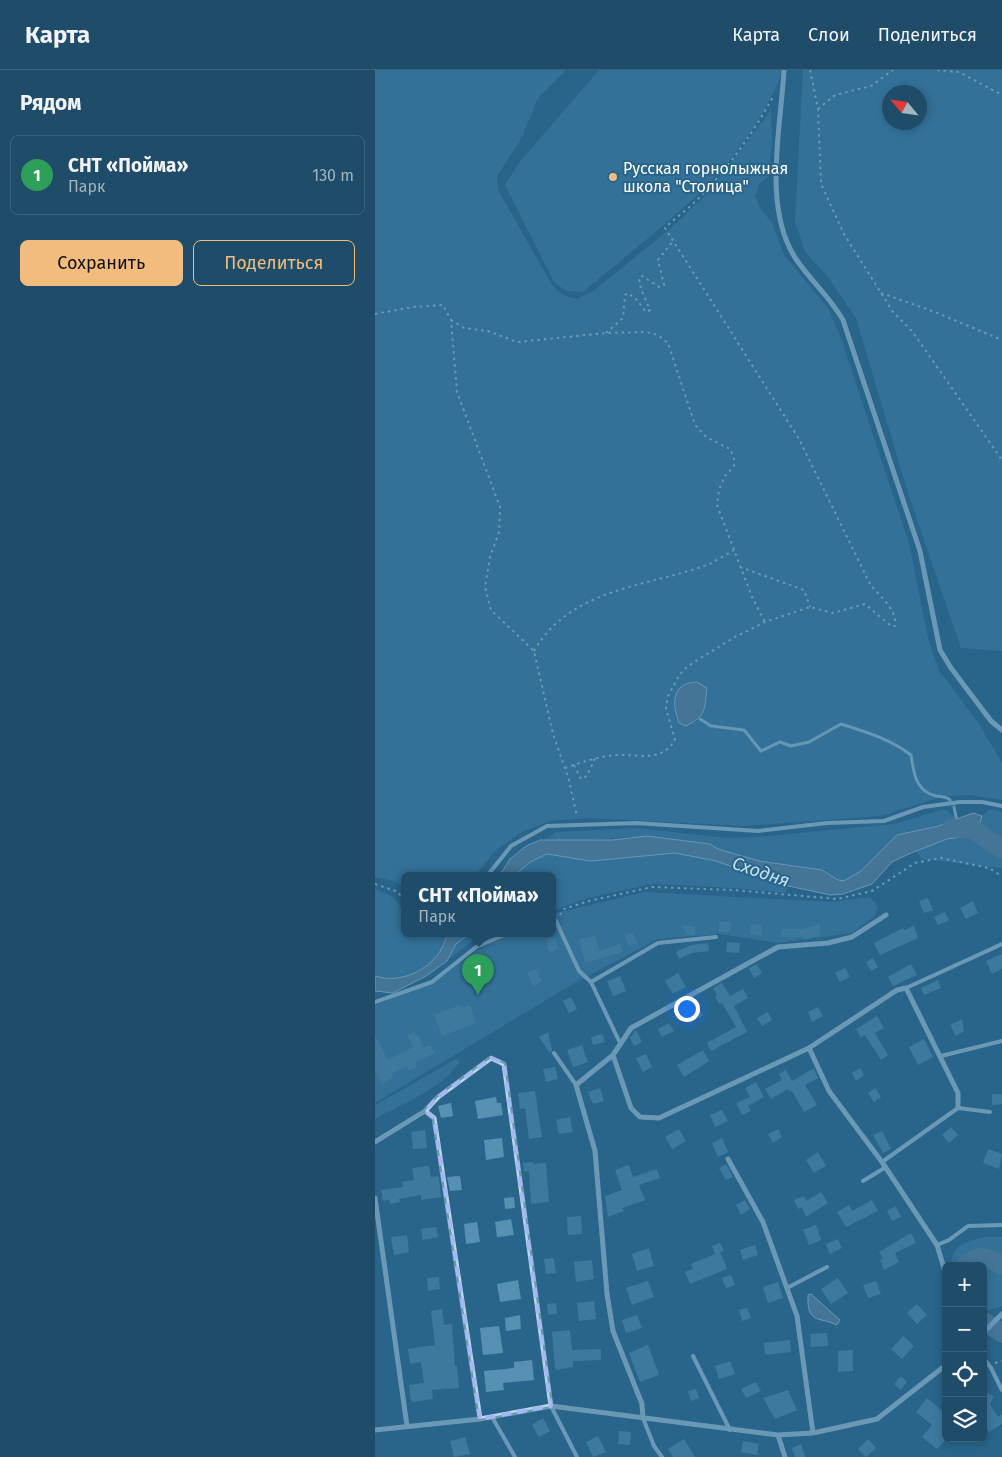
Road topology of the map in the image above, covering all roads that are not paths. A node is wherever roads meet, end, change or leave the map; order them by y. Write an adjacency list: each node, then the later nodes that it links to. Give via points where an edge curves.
1 (784, 70): 2 (street, via 776,196 780,221 795,258 835,305 843,320 920,551 940,650 991,721)
2 (1002, 730)
3 (1002, 806): 4 (lane, via 960,802 923,807 884,821 758,831 636,823 547,826 511,846)
4 (490, 872)
5 (886, 915): 14 (street, via 852,937 828,943 778,946 631,1028)
6 (556, 926): 10 (lane, via 579,971)
7 (499, 937): 12 (lane, via 476,946 432,982)
8 (716, 937): 10 (lane, via 658,944)
9 (1002, 944): 11 (lane)
10 (591, 982): 14 (lane)
11 (906, 988): 15 (street, via 897,990); 18 (street)
12 (375, 1002)
13 (1002, 1041): 18 (lane)
14 (620, 1043): 17 (street)
15 (809, 1048): 17 (street, via 659,1118 641,1117 631,1108); 25 (street, via 829,1091)
16 (554, 1053): 19 (lane)
17 (613, 1056): 19 (street)
18 (941, 1056): 20 (street, via 958,1093)
19 (576, 1085): 42 (street, via 595,1151 613,1331 641,1404)
20 (958, 1108): 22 (lane); 25 (lane)
21 (425, 1111): 23 (street); 40 (street, via 438,1097 491,1058 504,1064); 43 (street, via 434,1118)
22 (990, 1112)
23 (375, 1142)
24 (728, 1159): 33 (street, via 763,1222)
25 (882, 1162): 26 (street)
26 (886, 1168): 27 (lane); 30 (street)
27 (863, 1181)
28 (375, 1198): 44 (street)
29 (1002, 1226): 30 (lane, via 968,1226)
30 (937, 1245): 31 (street)
31 (942, 1262)
32 (827, 1267): 33 (lane)
33 (787, 1288): 47 (street, via 797,1316)
34 (1001, 1316): 35 (street)
35 (987, 1329)
36 (693, 1356): 46 (lane)
37 (987, 1363): 39 (lane)
38 (942, 1368): 47 (street, via 877,1419)
39 (1002, 1390)
40 (551, 1406): 41 (street); 42 (street); 50 (lane)
41 (492, 1417): 43 (street); 49 (lane)
42 (643, 1418): 46 (street); 51 (lane)
43 (480, 1419): 44 (street)
44 (407, 1426): 45 (street)
45 (375, 1430)
46 (730, 1430): 48 (street)
47 (813, 1433): 48 (street)
48 (778, 1435): 52 (street)
49 (515, 1457)
50 (577, 1457)
51 (662, 1457)
52 (785, 1457)

